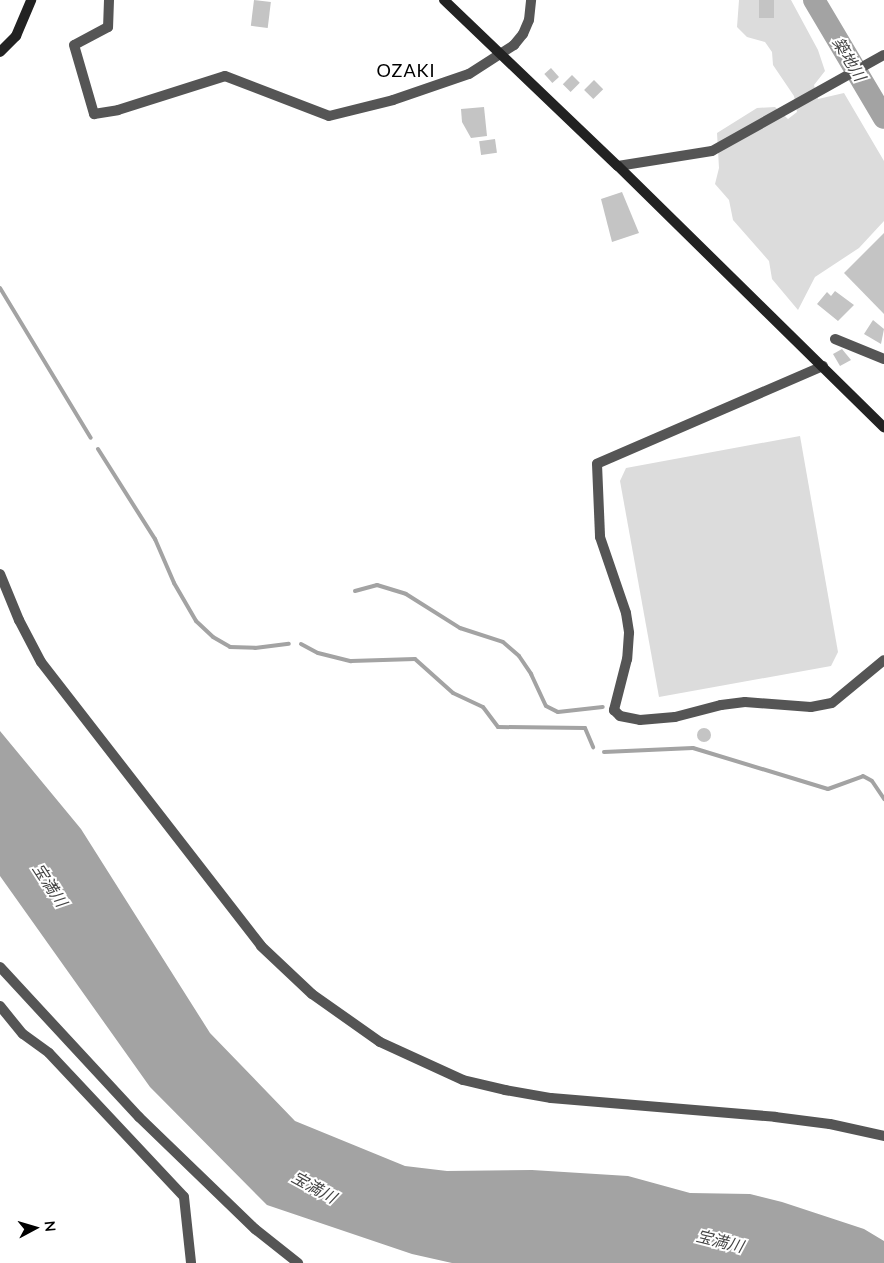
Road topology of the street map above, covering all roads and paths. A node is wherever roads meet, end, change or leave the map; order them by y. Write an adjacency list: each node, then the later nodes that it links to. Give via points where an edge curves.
1 (31, 0): 5 (street, via 16,36)
2 (109, 0): 6 (street, via 108,27 74,45 94,114 118,110 225,76 329,116 442,84 469,74)
3 (444, 0): 6 (street)
4 (531, 0): 6 (street, via 529,20 523,34)
5 (0, 52)
6 (500, 55): 8 (street)
7 (884, 55): 8 (street, via 712,151)
8 (618, 166): 11 (street)
9 (835, 339): 10 (street)
10 (884, 359)
11 (822, 366): 12 (street); 14 (street, via 597,464 600,537 626,613 629,633 627,658 614,710 620,716 648,720 746,702 790,706 832,703)
12 (884, 427)
13 (0, 574): 17 (street, via 41,662 261,946 312,994 380,1042 463,1080 505,1090 551,1098 775,1117 830,1124)
14 (884, 660)
15 (0, 967): 19 (street, via 139,1118 255,1229)
16 (0, 1006): 18 (street, via 23,1034 49,1053 184,1196)
17 (884, 1136)
18 (191, 1263)
19 (298, 1263)

